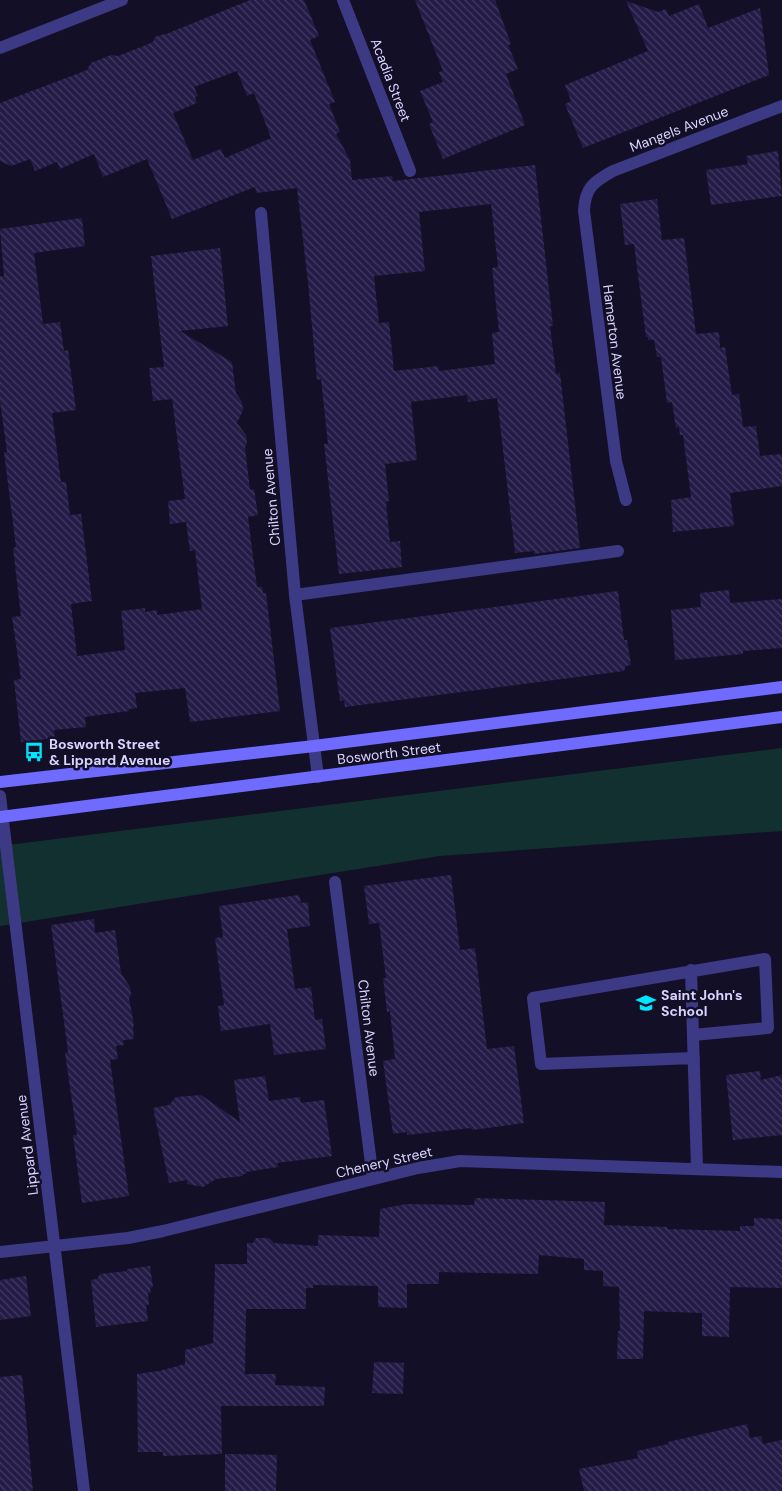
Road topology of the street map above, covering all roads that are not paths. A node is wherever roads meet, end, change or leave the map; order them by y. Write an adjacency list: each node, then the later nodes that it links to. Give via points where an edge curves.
1 (122, 0): 3 (street)
2 (343, 0): 5 (street, Acadia Street)
3 (0, 48)
4 (782, 106): 6 (street, Mangels Avenue, via 613,171)
5 (410, 171)
6 (590, 187): 8 (street, Hamerton Avenue, via 584,199 584,211 616,461)
7 (261, 213): 10 (street, Chilton Avenue)
8 (626, 500)
9 (618, 551): 10 (street)
10 (295, 595): 13 (street, Chilton Avenue)
11 (782, 687): 13 (main road, Bosworth Street)
12 (782, 717): 14 (main road, Bosworth Street)
13 (314, 746): 14 (street, Chilton Avenue); 15 (main road, Bosworth Street)
14 (318, 777): 17 (main road, Bosworth Street)
15 (0, 782)
16 (0, 796): 17 (street, Lippard Avenue)
17 (1, 817): 25 (street, Lippard Avenue)
18 (335, 882): 24 (street, Chilton Avenue)
19 (692, 970): 20 (street); 20 (street, via 765,959 768,1028); 21 (street, via 533,998 541,1064)
20 (693, 1035): 21 (street)
21 (694, 1058): 22 (street)
22 (697, 1169): 23 (street, Chenery Street); 24 (street, Chenery Street, via 460,1161)
23 (782, 1172)
24 (373, 1179): 25 (street, Chenery Street, via 163,1231)
25 (55, 1246): 26 (street, Chenery Street); 27 (street, Lippard Avenue)
26 (0, 1252)
27 (84, 1491)

